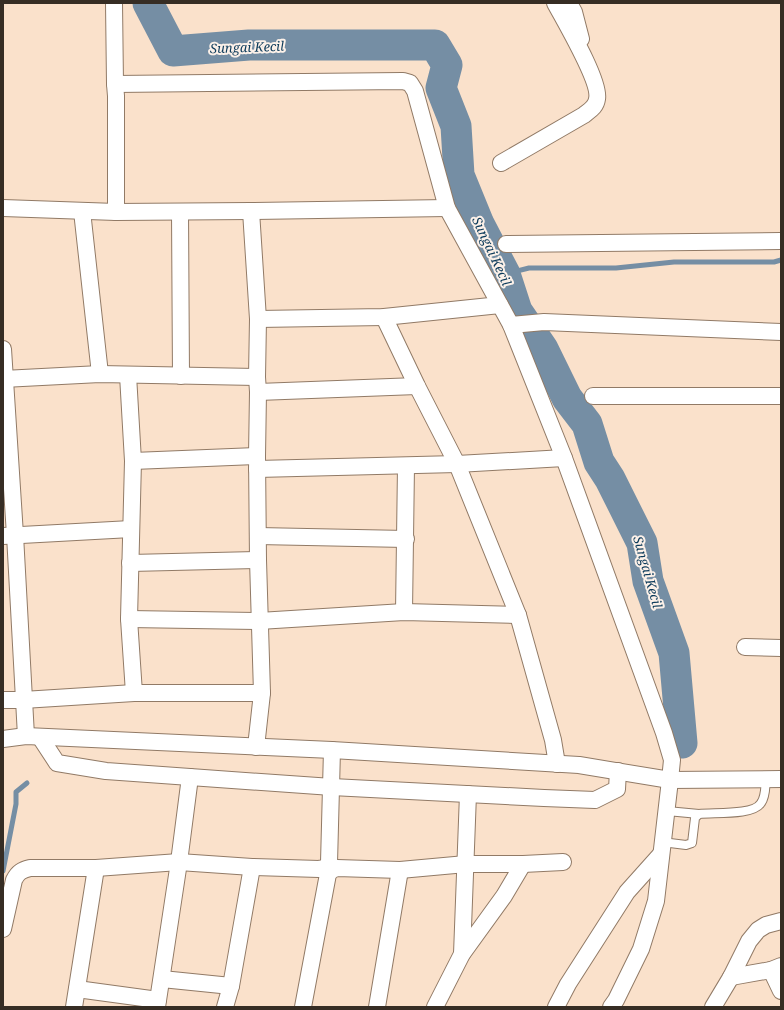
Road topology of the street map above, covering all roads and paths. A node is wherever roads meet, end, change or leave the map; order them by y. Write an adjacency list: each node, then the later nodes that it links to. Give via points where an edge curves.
1 (114, 3): 5 (street)
2 (555, 3): 4 (street)
3 (569, 3): 4 (street, via 574,12)
4 (585, 60): 6 (street, via 598,93 595,106)
5 (115, 84): 8 (street, via 410,82 415,91); 11 (street)
6 (501, 163)
7 (3, 208): 9 (street)
8 (447, 208): 10 (street); 15 (street)
9 (82, 210): 11 (street); 21 (street)
10 (252, 211): 12 (street); 17 (street)
11 (116, 212): 12 (street)
12 (180, 212): 23 (street)
13 (781, 241): 14 (street)
14 (506, 244)
15 (500, 305): 16 (street); 18 (street)
16 (384, 317): 17 (street); 26 (street)
17 (258, 319): 25 (street)
18 (516, 325): 19 (street, via 544,322); 29 (street)
19 (781, 332)
20 (3, 349): 24 (street)
21 (100, 374): 22 (street); 24 (street)
22 (128, 375): 23 (street); 30 (street)
23 (181, 376): 25 (street)
24 (4, 379): 35 (street)
25 (258, 385): 26 (street); 31 (street)
26 (417, 386): 32 (street)
27 (593, 396): 28 (street)
28 (781, 396)
29 (564, 458): 32 (street); 58 (street, via 664,733 672,760)
30 (133, 461): 31 (street); 34 (street)
31 (257, 463): 33 (street); 36 (street)
32 (457, 464): 33 (street); 41 (street)
33 (406, 466): 37 (street)
34 (131, 529): 35 (street); 39 (street)
35 (9, 536): 49 (street)
36 (258, 536): 37 (street); 38 (street)
37 (406, 539): 40 (street)
38 (258, 560): 39 (street); 43 (street)
39 (130, 563): 42 (street)
40 (404, 612): 41 (street); 43 (street)
41 (518, 615): 54 (street, via 554,740)
42 (129, 619): 43 (street); 46 (street)
43 (259, 621): 47 (street)
44 (745, 647): 45 (street)
45 (781, 648)
46 (134, 693): 47 (street); 49 (street)
47 (262, 693): 52 (street)
48 (3, 700): 49 (street)
49 (23, 700): 50 (street)
50 (33, 737): 51 (street); 52 (street); 56 (street, via 57,763 106,771)
51 (3, 739)
52 (256, 747): 53 (street)
53 (332, 750): 54 (street); 59 (street)
54 (557, 764): 55 (street)
55 (618, 772): 58 (street); 60 (street, via 617,789 595,800)
56 (190, 777): 59 (street); 64 (street)
57 (774, 779): 58 (street); 62 (lane, via 760,805 747,811)
58 (670, 780): 61 (street)
59 (332, 787): 60 (street); 68 (street, via 329,863 325,868)
60 (468, 794): 66 (street)
61 (667, 811): 62 (lane); 63 (street)
62 (699, 814): 63 (lane, via 695,818 692,843)
63 (662, 848): 87 (street, via 627,892); 88 (street, via 656,901 641,949)
64 (179, 862): 68 (street); 69 (street); 76 (street)
65 (563, 862): 67 (street)
66 (466, 864): 67 (street); 70 (street); 73 (street)
67 (523, 864): 73 (street, via 504,896)
68 (252, 867): 77 (street)
69 (96, 868): 72 (street, via 30,868 20,871 14,880); 78 (street)
70 (400, 870): 84 (street, via 337,868 329,872); 85 (street)
71 (781, 921): 75 (street, via 758,930 749,941)
72 (3, 929)
73 (462, 954): 86 (street)
74 (776, 968): 75 (street); 79 (street)
75 (731, 977): 81 (street)
76 (162, 979): 77 (street); 80 (street)
77 (231, 986): 83 (street)
78 (77, 989): 80 (street); 82 (street)
79 (781, 991)
80 (157, 1004)
81 (717, 1005)
82 (74, 1007)
83 (227, 1007)
84 (304, 1007)
85 (377, 1007)
86 (435, 1007)
87 (556, 1007)
88 (611, 1007)

